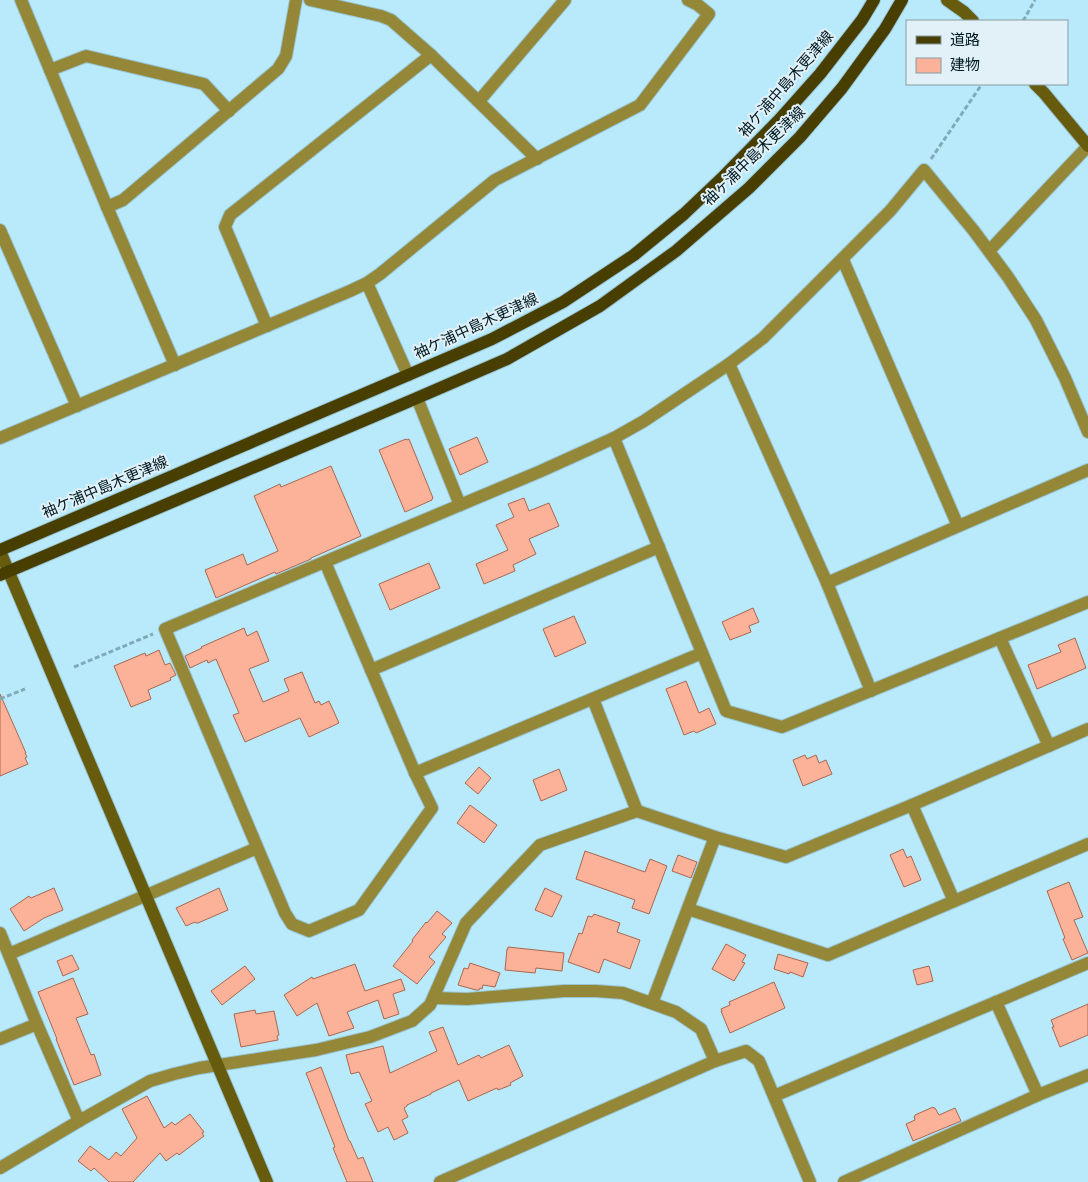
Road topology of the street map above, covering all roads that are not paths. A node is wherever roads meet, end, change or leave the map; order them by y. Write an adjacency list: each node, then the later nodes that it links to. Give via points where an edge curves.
1 (21, 0): 11 (street)
2 (296, 0): 14 (street, via 286,56 278,69)
3 (310, 0): 10 (street, via 391,20)
4 (565, 0): 13 (street)
5 (688, 0): 16 (street, via 709,14 640,105)
6 (874, 0): 25 (main road, 袖ケ浦中島木更津線, via 820,74 780,120 684,214 634,255 563,302 492,339)
7 (902, 0): 26 (main road, 袖ヶ浦中島木更津線, via 842,88 800,137 749,188 676,251 600,306 507,359)
8 (947, 0): 9 (street)
9 (972, 20)
10 (431, 55): 13 (street); 22 (street, via 230,215 225,228)
11 (50, 70): 14 (street, via 86,56 204,84); 17 (street)
12 (1036, 85): 15 (street)
13 (479, 102): 16 (street)
14 (229, 111): 17 (street, via 123,200)
15 (1088, 146): 19 (street)
16 (537, 159): 21 (street, via 495,180)
17 (107, 207): 24 (street)
18 (0, 230): 27 (street)
19 (989, 251): 20 (street, via 924,170); 28 (street, via 1036,320)
20 (843, 260): 23 (street, via 762,338); 33 (street)
21 (367, 282): 22 (street); 25 (street)
22 (267, 326): 24 (street)
23 (729, 364): 30 (street, via 644,422); 38 (street)
24 (175, 365): 27 (street)
25 (408, 375): 35 (main road, 袖ケ浦中島木更津線)
26 (417, 398): 32 (street); 37 (main road)
27 (77, 406): 29 (street)
28 (1088, 432)
29 (0, 438)
30 (614, 438): 32 (street); 34 (street)
31 (1088, 470): 33 (street)
32 (460, 505): 36 (street)
33 (958, 526): 38 (street)
34 (659, 547): 41 (street); 42 (street)
35 (0, 550): 37 (street)
36 (325, 562): 42 (street); 52 (street, via 165,629)
37 (4, 573): 53 (street)
38 (827, 583): 43 (street)
39 (1088, 602): 40 (street)
40 (1000, 638): 43 (street); 46 (street)
41 (702, 653): 43 (street, via 726,711 782,727); 44 (street)
42 (371, 670): 47 (street)
43 (871, 691)
44 (593, 698): 47 (street); 49 (street)
45 (1088, 729): 46 (street)
46 (1049, 746): 48 (street)
47 (415, 774): 52 (street, via 432,808 359,910 309,931 292,924 284,913)
48 (912, 805): 50 (street, via 786,857); 54 (street)
49 (637, 811): 50 (street); 59 (street, via 540,845 466,923)
50 (715, 837): 55 (street)
51 (1088, 844): 54 (street)
52 (257, 848): 53 (street)
53 (146, 896): 57 (street); 65 (street)
54 (954, 901): 55 (street, via 828,955)
55 (688, 909): 61 (street)
56 (0, 933): 57 (street)
57 (9, 954): 62 (street)
58 (1088, 963): 60 (street)
59 (434, 998): 61 (street, via 596,991 623,993); 65 (street, via 412,1021 370,1037 316,1050)
60 (996, 1002): 67 (street); 68 (street)
61 (652, 1003): 64 (street, via 676,1012 701,1029)
62 (37, 1024): 63 (street); 69 (street)
63 (0, 1039)
64 (715, 1062): 68 (street, via 746,1051 759,1061); 72 (street)
65 (217, 1065): 69 (street, via 150,1081); 71 (street)
66 (1088, 1075): 67 (street)
67 (1038, 1095): 74 (street)
68 (774, 1096): 73 (street)
69 (79, 1121): 70 (street)
70 (0, 1168)
71 (267, 1182)
72 (440, 1182)
73 (810, 1182)
74 (844, 1182)

